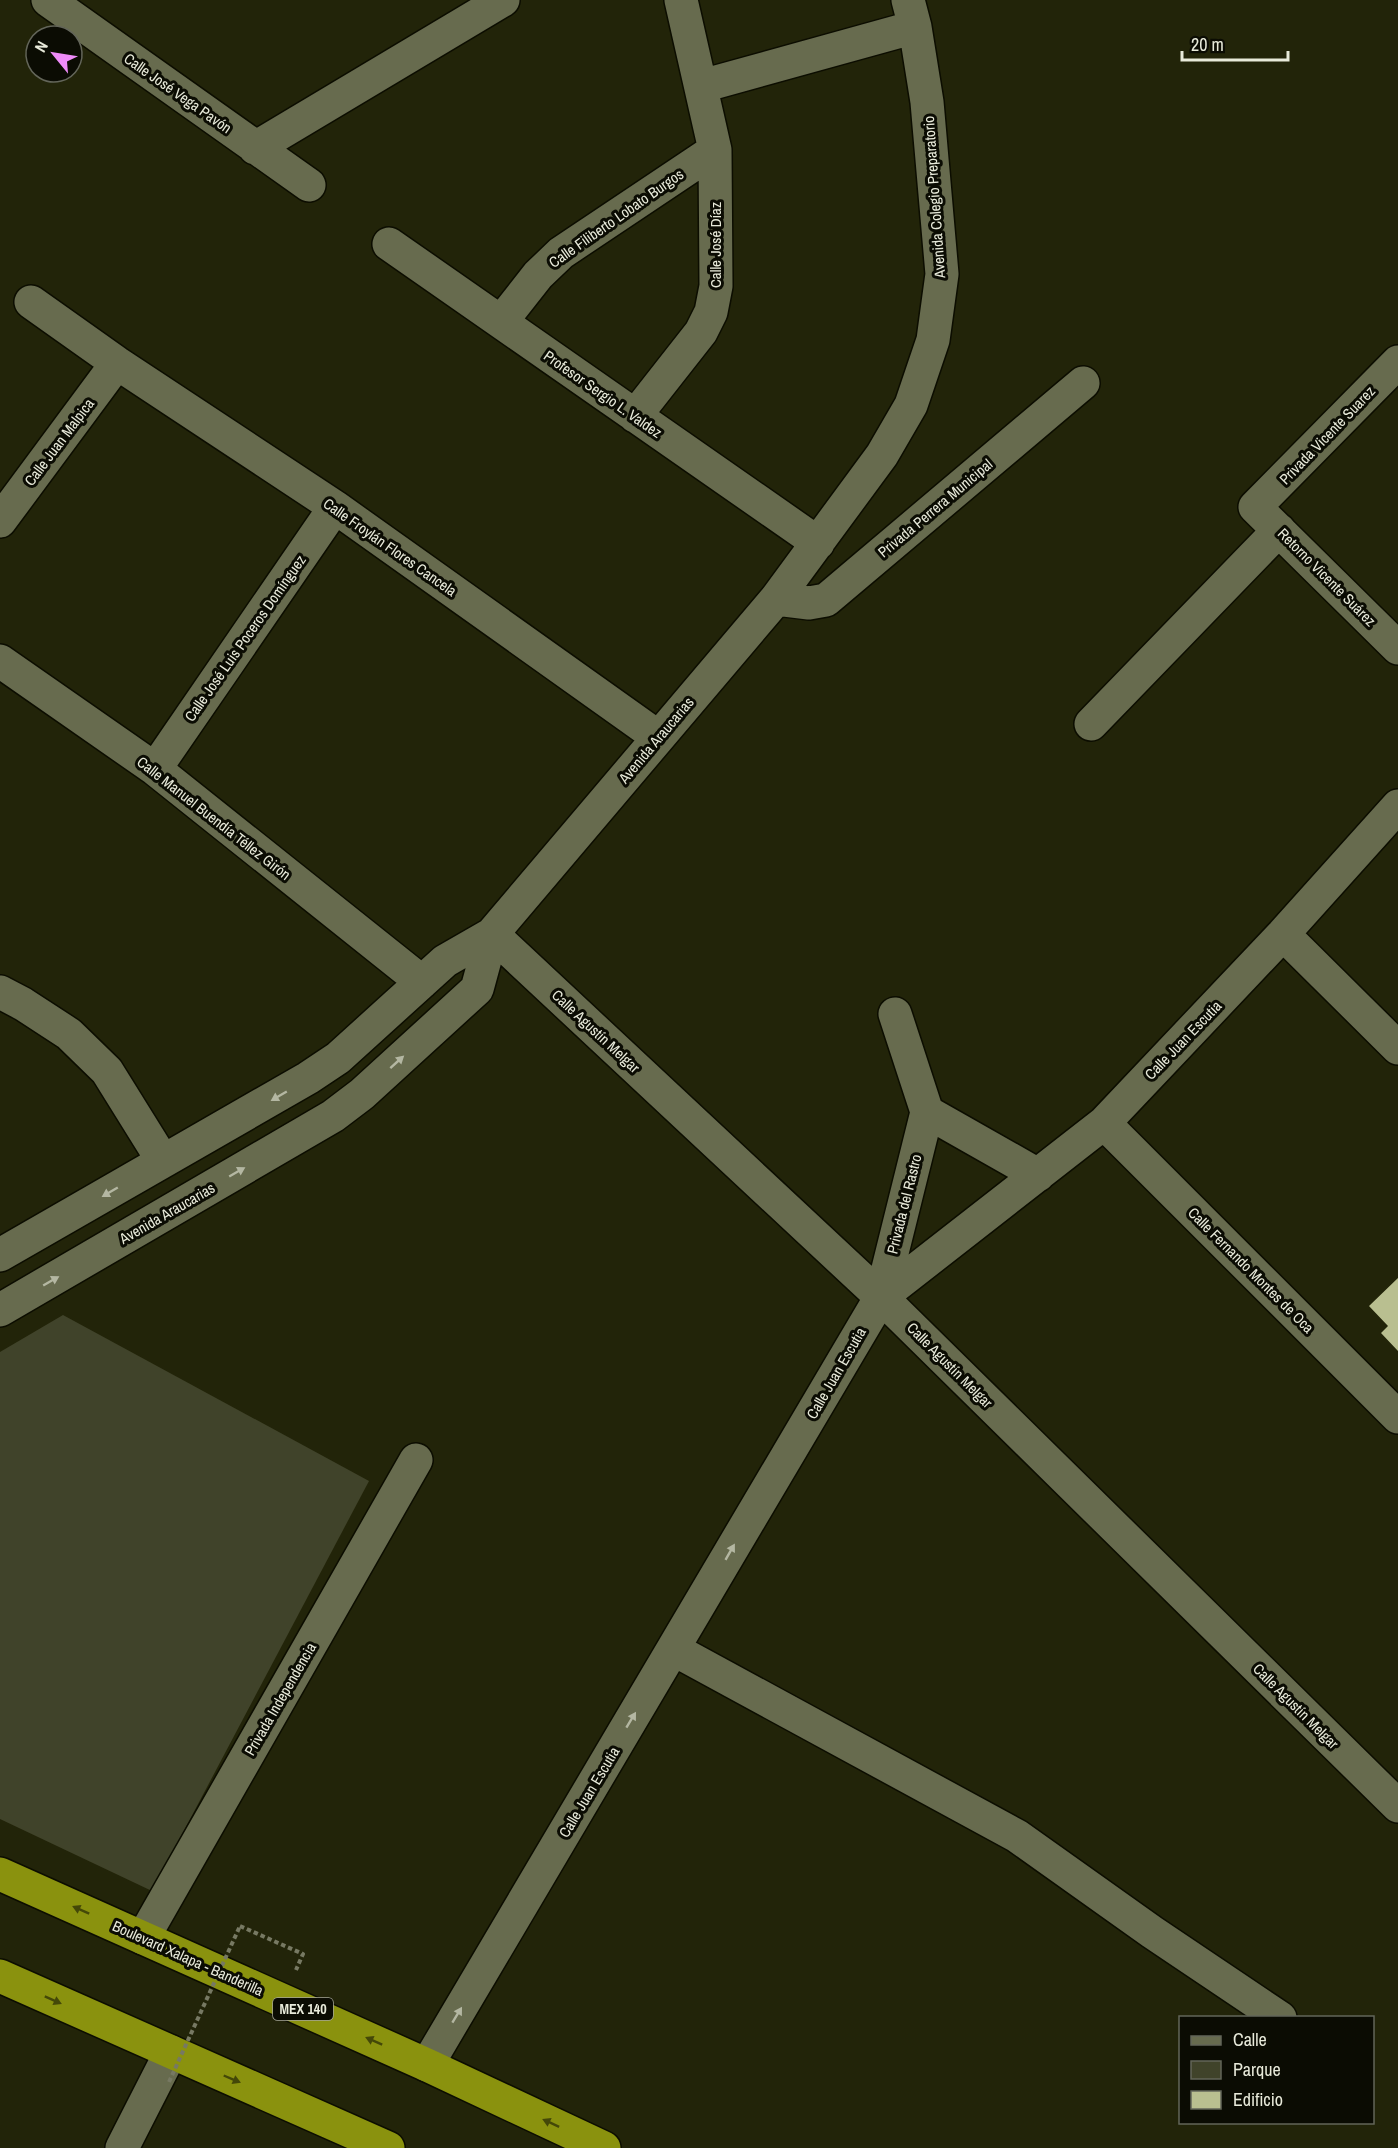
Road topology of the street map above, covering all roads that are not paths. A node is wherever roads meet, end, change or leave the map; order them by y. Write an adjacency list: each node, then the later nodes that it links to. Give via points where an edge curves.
1 (503, 0): 6 (street)
2 (681, 0): 5 (street, Calle José Díaz)
3 (68, 5): 6 (street, Calle José Vega Pavón)
4 (912, 13): 5 (street); 20 (street, Avenida Colegio Preparatorio, via 927,102 942,274 933,340 911,405 882,455)
5 (702, 86): 7 (street, Calle José Díaz)
6 (255, 148): 8 (street, Calle José Vega Pavón)
7 (715, 150): 11 (street, Calle Filiberto Lobato Burgos, via 561,253); 15 (street, Calle José Díaz, via 716,286 711,312 701,332)
8 (309, 185)
9 (388, 244): 11 (street, Profesor Sergio L. Valdez)
10 (32, 302): 13 (street, Calle Froylán Flores Cancela)
11 (501, 322): 15 (street, Profesor Sergio L. Valdez)
12 (1398, 362): 17 (street, Privada Vicente Suarez)
13 (117, 363): 16 (street, Calle Froylán Flores Cancela); 18 (street, Calle Juan Malpica)
14 (1083, 383): 21 (street, Privada Perrera Municipal, via 826,600 809,603)
15 (635, 416): 20 (street, Profesor Sergio L. Valdez)
16 (335, 507): 25 (street, Calle Froylán Flores Cancela); 26 (street, Calle José Luis Poceros Domínguez)
17 (1255, 507): 19 (street, Retorno Vicente Suárez)
18 (0, 521)
19 (1279, 530): 22 (street, Retorno Vicente Suárez); 24 (street)
20 (818, 543): 21 (street, Avenida Araucarias)
21 (776, 599): 25 (street, Avenida Araucarias)
22 (1398, 648)
23 (0, 661): 26 (street, Calle Manuel Buendía Téllez Girón)
24 (1091, 724)
25 (658, 737): 28 (street, Avenida Araucarias)
26 (154, 769): 30 (street, Calle Manuel Buendía Téllez Girón)
27 (1398, 806): 29 (street, Calle Juan Escutia)
28 (492, 934): 30 (street, Avenida Araucarias, via 445,961); 36 (street, Avenida Araucarias, one-way to 28, via 477,990); 41 (street, Calle Agustín Melgar)
29 (1283, 934): 33 (street); 37 (street, Calle Juan Escutia)
30 (422, 982): 34 (street, Avenida Araucarias, via 338,1058)
31 (0, 992): 38 (street, via 69,1034 107,1071)
32 (895, 1014): 35 (street)
33 (1398, 1048)
34 (308, 1078): 36 (street); 38 (street, Avenida Araucarias, one-way to 38)
35 (927, 1112): 39 (street); 41 (street, Privada del Rastro)
36 (333, 1116): 42 (street, Avenida Araucarias, one-way to 36)
37 (1104, 1123): 39 (street, Calle Juan Escutia); 43 (street, Calle Fernando Montes de Oca)
38 (163, 1161): 40 (street, Avenida Araucarias, one-way to 40)
39 (1038, 1175): 41 (street, Calle Juan Escutia)
40 (0, 1255)
41 (881, 1297): 45 (street, Calle Juan Escutia, one-way to 41); 46 (street, Calle Agustín Melgar)
42 (0, 1310)
43 (1398, 1417)
44 (416, 1460): 48 (street, Privada Independencia)
45 (673, 1649): 50 (street, via 1017,1836); 51 (street, Calle Juan Escutia, one-way to 45)
46 (1398, 1806)
47 (0, 1874): 48 (highway, Boulevard Xalapa - Banderilla / MEX 140, one-way to 47)
48 (143, 1938): 51 (highway, Boulevard Xalapa - Banderilla / MEX 140, one-way to 48)
49 (0, 1976): 52 (highway, one-way to 52)
50 (1277, 2016)
51 (427, 2065): 55 (highway, Boulevard Xalapa - Banderilla / MEX 140, one-way to 51)
52 (170, 2067): 53 (street); 54 (highway, one-way to 54)
53 (122, 2148)
54 (388, 2148)
55 (604, 2148)

